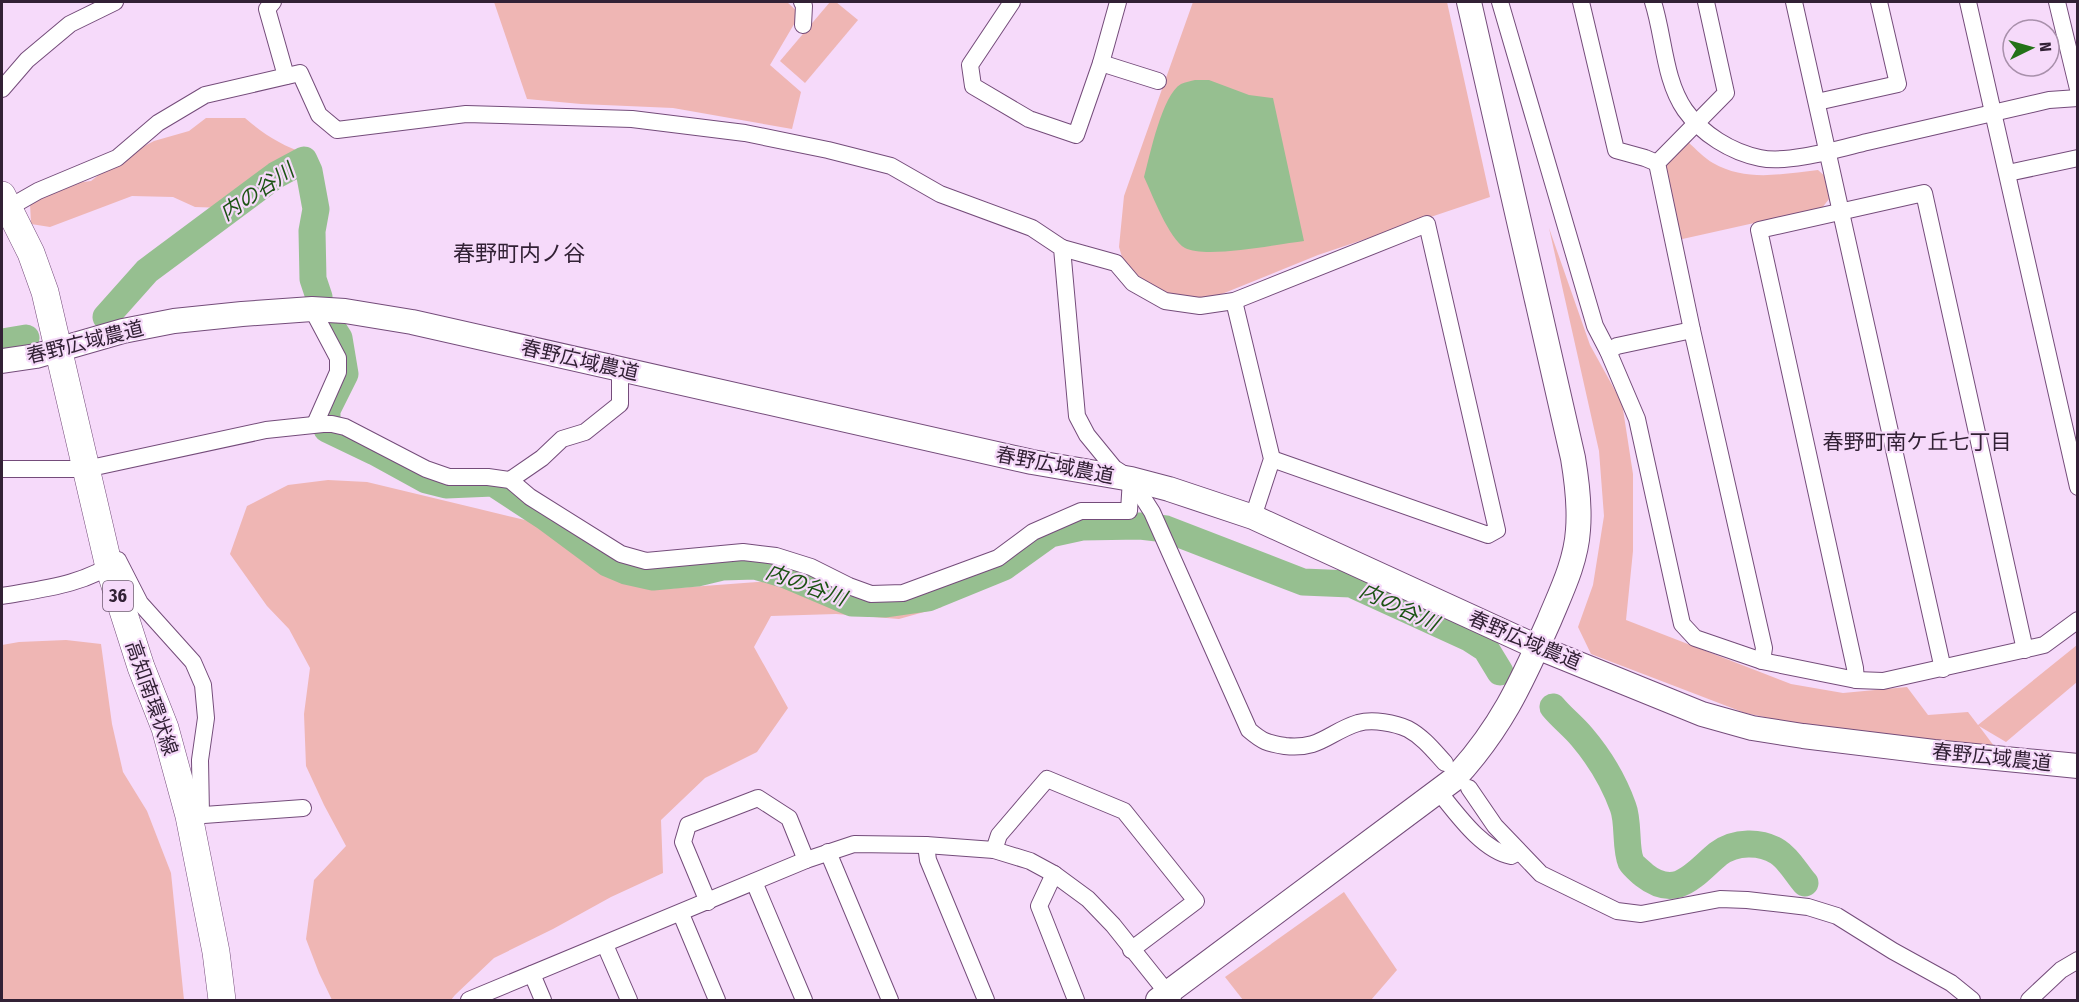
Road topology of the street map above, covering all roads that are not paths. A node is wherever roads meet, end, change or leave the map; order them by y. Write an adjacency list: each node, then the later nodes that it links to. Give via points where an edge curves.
1 (115, 2): 19 (street, via 70,24 27,60)
2 (273, 2): 17 (street, via 267,9)
3 (802, 2): 15 (street)
4 (1012, 2): 16 (street, via 970,65 973,86 1029,119 1076,135)
5 (1118, 2): 16 (street)
6 (1469, 2): 50 (street, via 1579,497 1578,532 1569,575)
7 (1500, 2): 36 (street, via 1595,326)
8 (1581, 2): 27 (street, via 1616,150)
9 (1653, 2): 24 (street, via 1672,80)
10 (1706, 2): 24 (street, via 1726,93)
11 (1794, 2): 22 (street)
12 (1879, 2): 22 (street, via 1898,84)
13 (1968, 2): 23 (street)
14 (2057, 2): 20 (street)
15 (802, 26)
16 (1101, 63): 18 (street)
17 (286, 76): 29 (street, via 205,95 158,123 117,158); 31 (street, via 300,73 319,115 337,130 466,114 632,119 745,132 828,150 891,166 940,194 1032,228)
18 (1158, 81)
19 (2, 89)
20 (2078, 89)
21 (2078, 98): 23 (street, via 2049,100)
22 (1817, 102): 25 (street)
23 (1994, 113): 25 (street); 28 (street)
24 (1696, 123): 25 (street, via 1724,145 1760,158 1778,160); 27 (street)
25 (1827, 151): 30 (street)
26 (2078, 158): 28 (street)
27 (1657, 163): 34 (street)
28 (2008, 173): 45 (street)
29 (6, 201): 35 (main road, 高知南環状線 / 36, via 45,292)
30 (1840, 211): 51 (street, via 1924,193); 53 (street); 54 (street, via 1759,230)
31 (1062, 248): 32 (street, via 1116,263 1133,283 1165,302 1200,306); 43 (street, via 1077,416 1114,468)
32 (1234, 301): 40 (street); 40 (street, via 1427,224 1497,530 1488,535)
33 (312, 309): 35 (street, 春野広域農道, via 174,321); 38 (street, 春野広域農道, via 412,322); 39 (street, via 338,358 338,372)
34 (1692, 330): 36 (street); 52 (street, via 1764,648)
35 (57, 350): 37 (street, 春野広域農道); 42 (main road, 高知南環状線 / 36)
36 (1608, 351): 52 (street, via 1637,418 1682,624 1695,638)
37 (2, 361)
38 (620, 369): 43 (street, 春野広域農道, via 1032,462); 44 (street, via 620,404 585,432 562,439)
39 (323, 424): 42 (street, via 266,430); 44 (street, via 345,427 449,477)
40 (1272, 459): 46 (street)
41 (2, 469): 42 (street)
42 (86, 469): 47 (main road, 高知南環状線 / 36)
43 (1131, 479): 44 (street, via 1129,511 1081,511 1033,532 998,558 903,593 870,594 776,556 743,552 646,561 621,554 530,497); 46 (street, 春野広域農道); 55 (street, via 1165,538 1249,730 1264,743 1301,748 1359,723 1380,722 1407,729)
44 (510, 480)
45 (2078, 487)
46 (1253, 517): 50 (street, 春野広域農道)
47 (109, 567): 48 (street, via 63,585); 60 (main road, 高知南環状線 / 36); 60 (street, via 118,560 140,603 193,662 203,685 206,718)
48 (2, 596)
49 (2078, 620): 51 (street, via 2044,645)
50 (1537, 647): 56 (street, 春野広域農道, via 1702,714 1752,728); 58 (street, via 1495,730 1477,755)
51 (2025, 650): 53 (street)
52 (1762, 661): 54 (street)
53 (1942, 669): 54 (street, via 1883,681)
54 (1856, 680)
55 (1445, 763)
56 (2078, 766)
57 (1469, 788): 64 (street)
58 (1439, 792): 64 (street, via 1466,826 1500,854 1511,856); 74 (street)
59 (303, 808): 60 (street)
60 (195, 815): 75 (main road, 高知南環状線 / 36)
61 (926, 845): 62 (street); 63 (street, via 854,844); 82 (street, via 928,860)
62 (994, 850): 66 (street, via 1030,861); 71 (street, via 999,835 1047,779 1124,811 1196,901)
63 (828, 852): 65 (street); 81 (street)
64 (1518, 852): 84 (street, via 1541,874 1617,911 1641,914 1720,899 1808,907 1837,916 1951,982)
65 (806, 860): 67 (street); 68 (street, via 789,818 758,798 688,825 683,842)
66 (1054, 874): 71 (street, via 1088,899); 83 (street, via 1039,906)
67 (754, 882): 68 (street); 80 (street)
68 (708, 902): 69 (street)
69 (681, 914): 70 (street); 79 (street)
70 (605, 945): 73 (street); 78 (street)
71 (1131, 950): 74 (street)
72 (2078, 960): 85 (street, via 2061,970)
73 (532, 974): 76 (street); 77 (street)
74 (1166, 998)
75 (222, 1000)
76 (469, 1000)
77 (543, 1000)
78 (629, 1000)
79 (717, 1000)
80 (804, 1000)
81 (891, 1000)
82 (986, 1000)
83 (1076, 1000)
84 (1972, 1000)
85 (2029, 1000)

